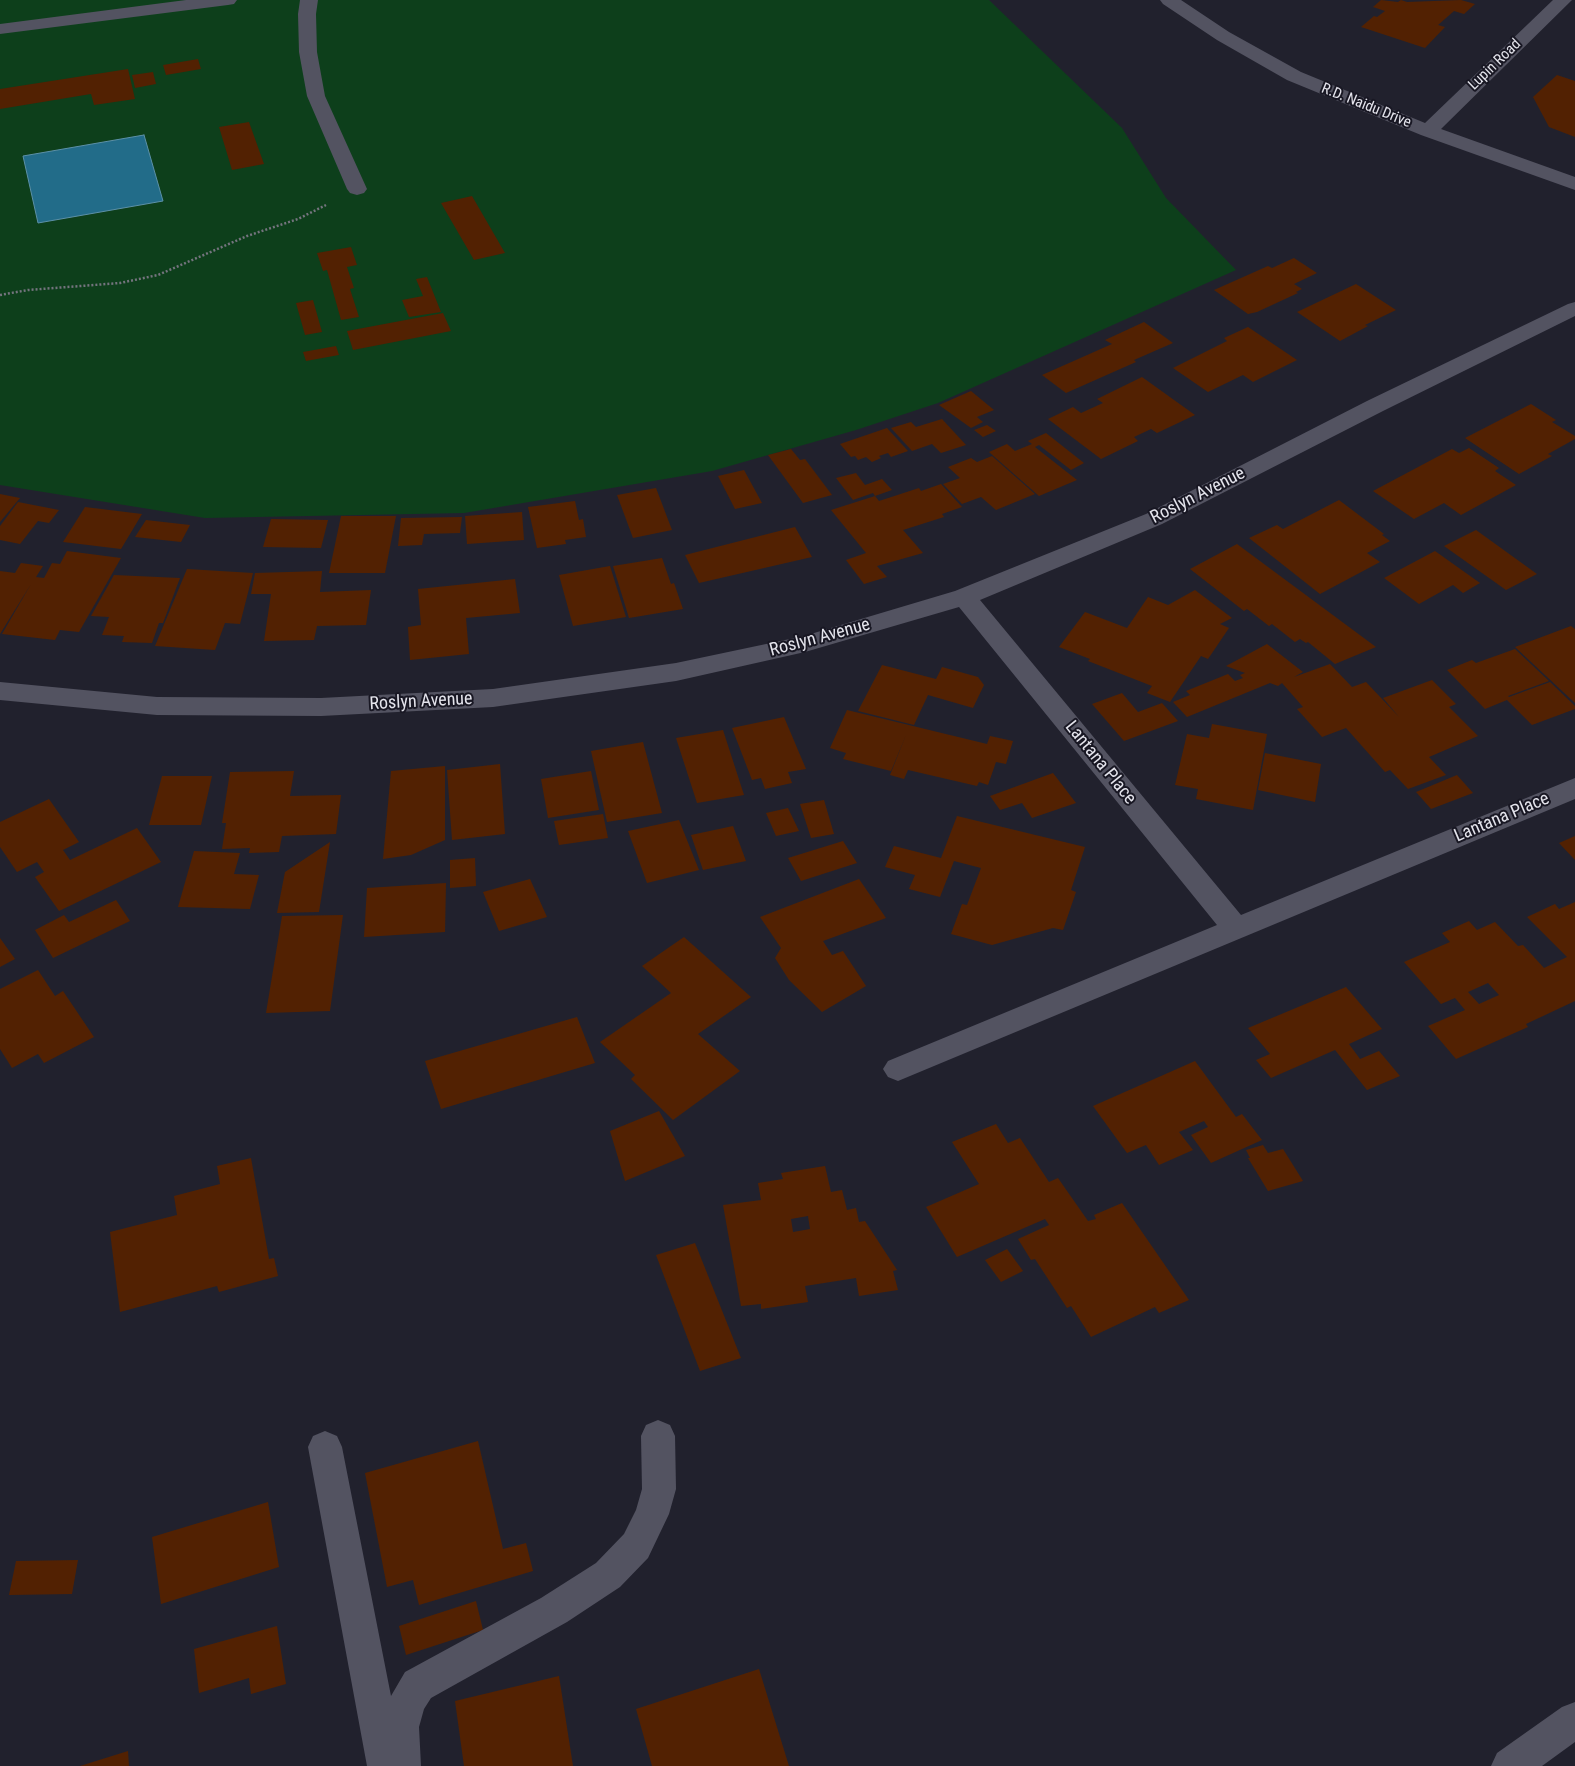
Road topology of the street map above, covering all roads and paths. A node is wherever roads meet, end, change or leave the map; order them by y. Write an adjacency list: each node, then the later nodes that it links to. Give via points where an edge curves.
1 (228, 0): 5 (street)
2 (309, 0): 8 (street, via 308,52 316,96)
3 (1170, 0): 6 (street, R.D. Naidu Drive, via 1223,36 1294,76)
4 (1565, 3): 6 (street, Lupin Road)
5 (0, 29)
6 (1428, 131): 7 (street, R.D. Naidu Drive)
7 (1575, 184)
8 (357, 189): 9 (path, via 298,219 247,236 158,275 120,283)
9 (0, 295)
10 (1575, 308): 11 (street, Roslyn Avenue, via 1154,519)
11 (964, 597): 12 (street, Roslyn Avenue, via 805,644 676,672 493,698 321,707 157,706); 14 (street, Lantana Place)
12 (0, 691)
13 (1575, 788): 14 (street, Lantana Place)
14 (1235, 928): 15 (street, Lantana Place)
15 (898, 1069)
16 (658, 1436): 20 (street, via 659,1489 652,1514 636,1546 608,1575 554,1610 418,1685 407,1702 401,1727)
17 (325, 1447): 19 (street)
18 (1575, 1720): 21 (street)
19 (386, 1766)
20 (402, 1766)
21 (1510, 1766)

